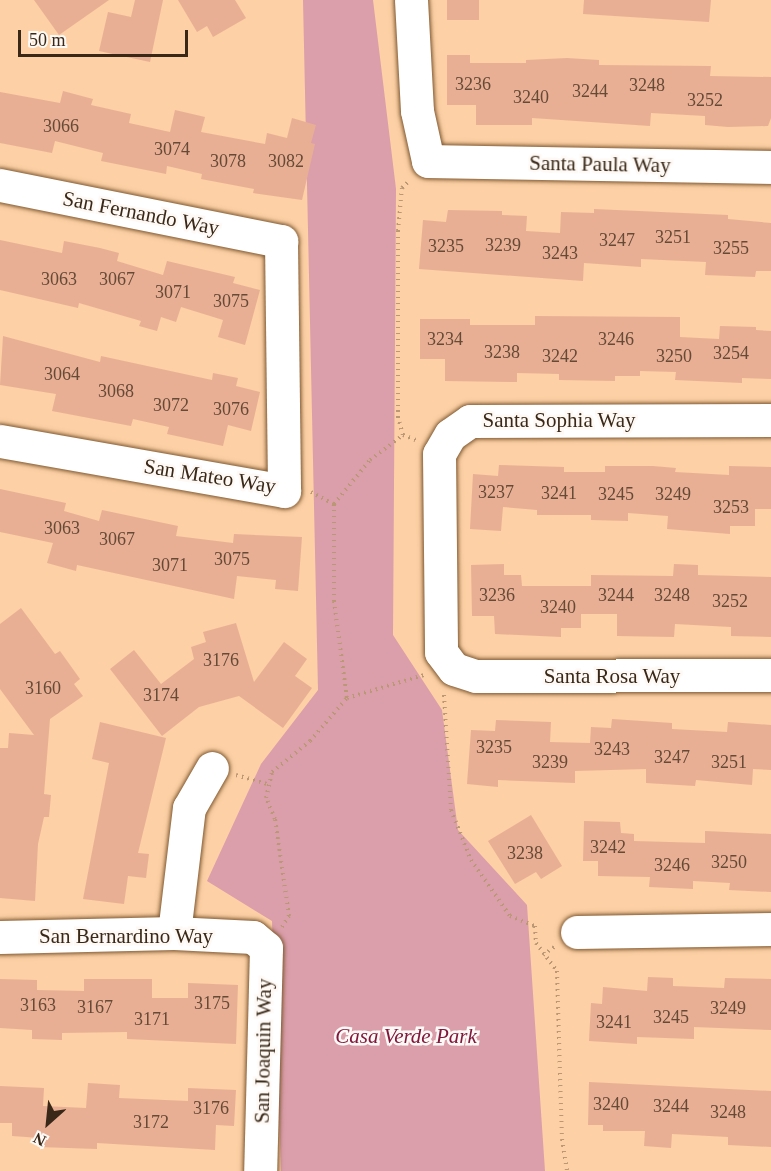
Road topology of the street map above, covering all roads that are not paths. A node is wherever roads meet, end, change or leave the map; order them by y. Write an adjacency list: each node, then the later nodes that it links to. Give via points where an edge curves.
1 (411, 0): 2 (street, Santa Paula Way, via 417,111 428,161)
2 (771, 166)
3 (0, 185): 4 (street, San Fernando Way)
4 (281, 241): 6 (street, San Mateo Way, via 284,491)
5 (771, 420): 8 (street, Santa Sophia Way, via 470,421 450,435 439,454)
6 (0, 441)
7 (771, 675): 8 (street, Santa Rosa Way)
8 (439, 679)
9 (212, 768): 12 (street, via 189,808)
10 (771, 929): 11 (street)
11 (577, 932)
12 (174, 933): 13 (street, San Bernardino Way); 14 (street, San Bernardino Way)
13 (0, 937)
14 (259, 942): 15 (street, San Joaquin Way)
15 (260, 1171)

